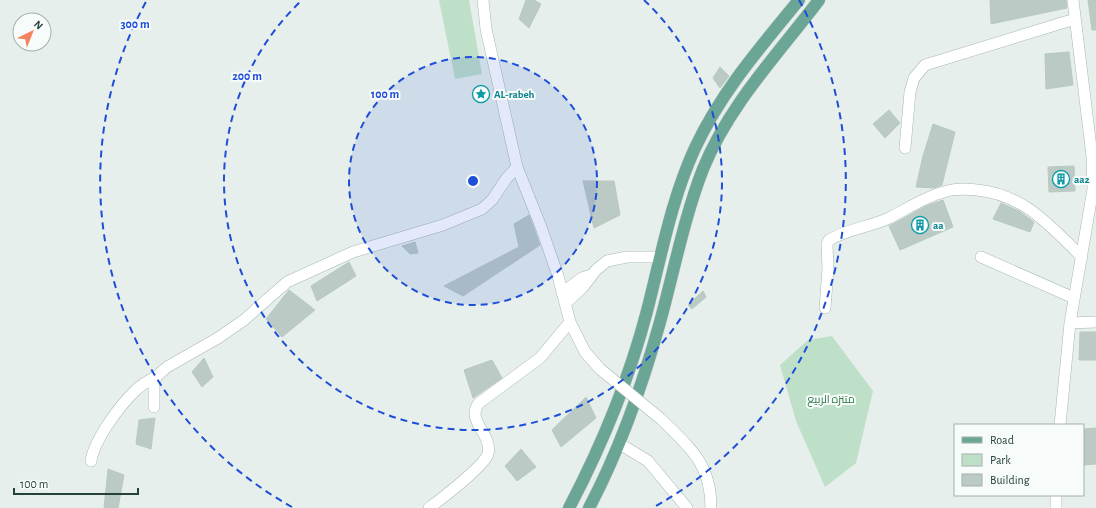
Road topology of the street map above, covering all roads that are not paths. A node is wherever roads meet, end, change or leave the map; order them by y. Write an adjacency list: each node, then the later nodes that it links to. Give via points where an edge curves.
1 (483, 0): 10 (street, via 486,29)
2 (799, 0): 6 (main road)
3 (819, 0): 7 (main road)
4 (1073, 0): 5 (street)
5 (1075, 19): 8 (street, via 925,65 914,78 910,92); 9 (street)
6 (755, 53): 7 (main road); 11 (main road, via 739,73 694,150)
7 (770, 63): 25 (main road, via 748,89 704,168 689,213 642,384)
8 (905, 148)
9 (1094, 156): 13 (street, via 1093,189)
10 (517, 167): 15 (street, via 544,233); 22 (street, via 482,209 443,225 353,252 287,282 244,320 167,367)
11 (659, 256): 14 (street, via 614,258 601,265); 29 (main road, via 636,348 613,415)
12 (981, 257): 16 (street)
13 (1082, 257): 16 (street); 18 (street, via 1038,214 1018,202 981,191 945,191 888,219 829,240)
14 (591, 275): 15 (street, via 582,278); 17 (street, via 583,287)
15 (562, 293): 17 (street)
16 (1074, 298): 20 (street)
17 (565, 304): 19 (street)
18 (825, 308)
19 (570, 322): 28 (street, via 540,358 478,403 474,416 484,434 488,448 486,457); 32 (street, bridge, via 585,352 600,369 661,419 692,450 709,482)
20 (1070, 322): 21 (street); 24 (street)
21 (1096, 322)
22 (157, 376): 23 (street, via 154,382); 26 (street, via 136,390 120,409 97,443)
23 (154, 407)
24 (1060, 424)
25 (620, 444): 30 (main road); 31 (street, via 648,461)
26 (90, 461)
27 (1056, 496): 33 (street)
28 (430, 508)
29 (569, 508)
30 (589, 508)
31 (687, 508)
32 (711, 508)
33 (1056, 508)

